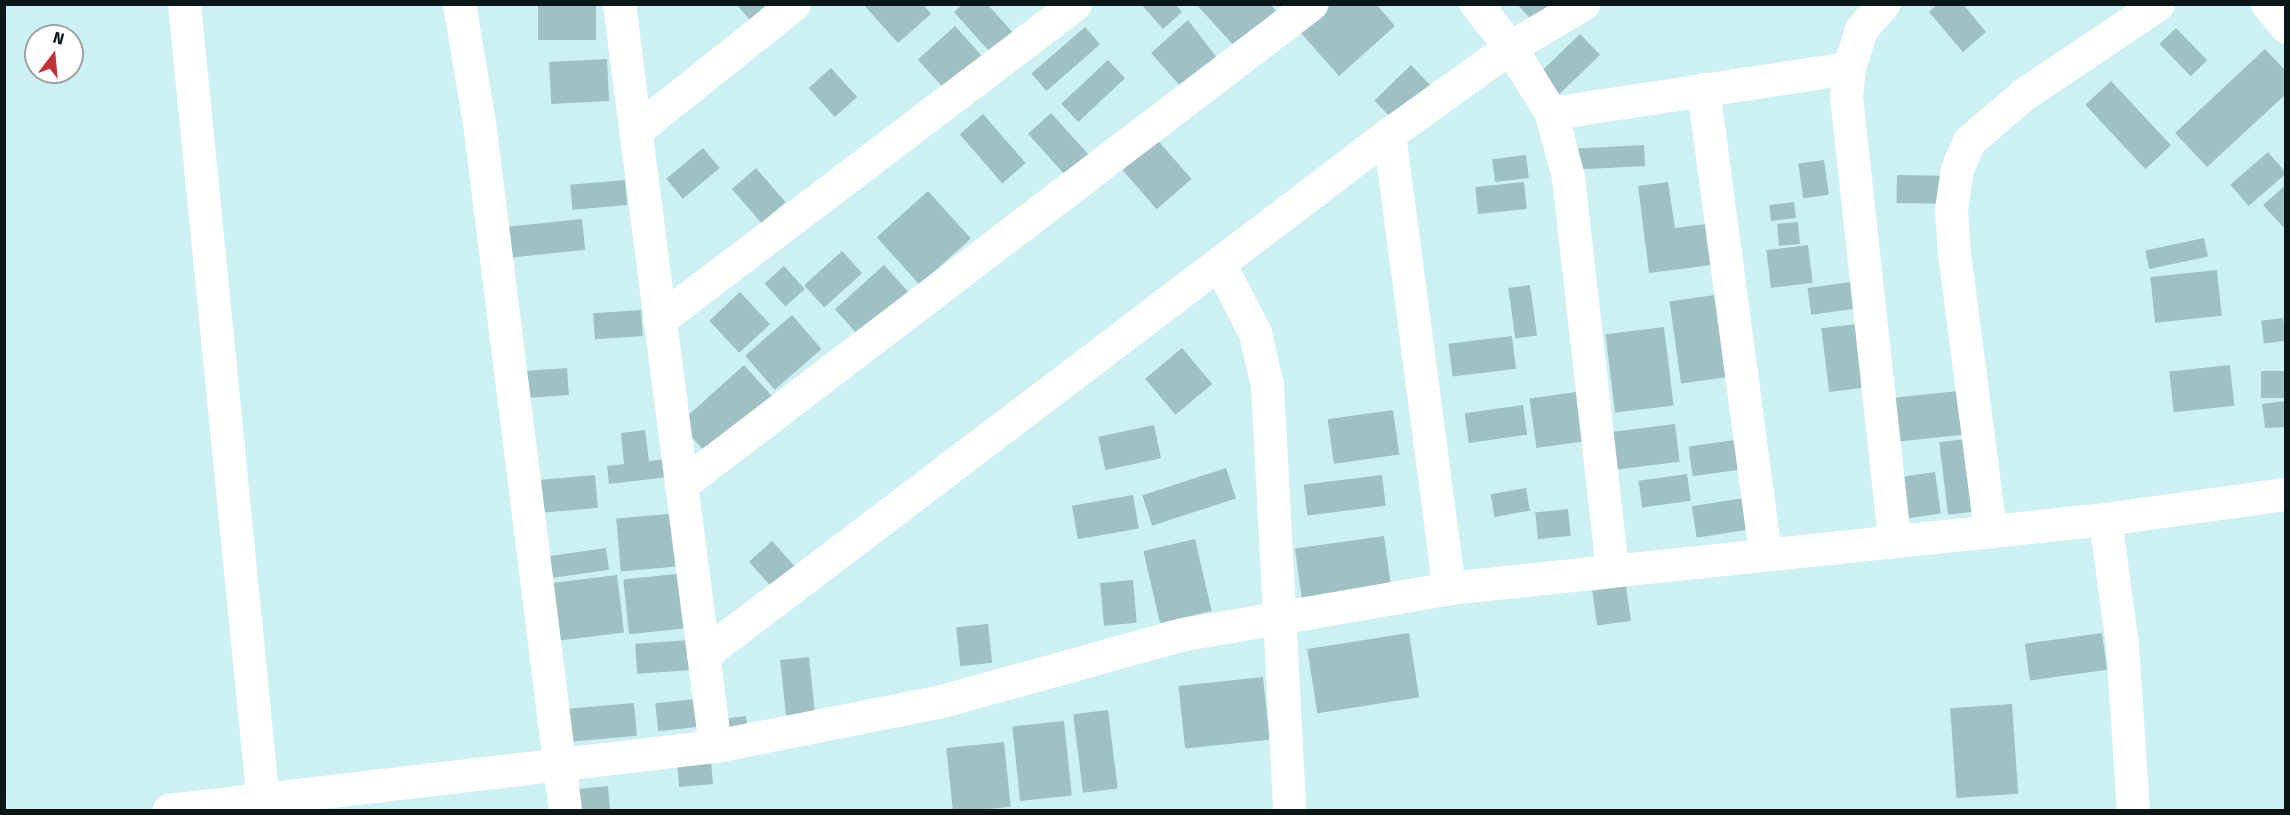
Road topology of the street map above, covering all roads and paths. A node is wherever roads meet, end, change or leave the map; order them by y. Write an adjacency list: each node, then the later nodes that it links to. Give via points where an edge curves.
1 (184, 4): 33 (street)
2 (459, 4): 32 (street, via 479,122)
3 (619, 4): 17 (street)
4 (794, 4): 17 (street)
5 (1076, 4): 20 (street)
6 (1311, 4): 21 (street)
7 (1476, 4): 13 (street)
8 (1583, 4): 13 (street)
9 (1883, 4): 14 (street, via 1861,29)
10 (2158, 4): 24 (street, via 2024,94 1969,141 1957,169 1951,209 1954,254)
11 (2267, 4): 12 (street)
12 (2286, 27)
13 (1510, 47): 16 (street); 18 (street)
14 (1849, 68): 15 (street); 25 (street, via 1846,96)
15 (1703, 90): 16 (street); 26 (street)
16 (1551, 113): 27 (street, via 1568,177)
17 (635, 131): 20 (street)
18 (1389, 134): 19 (street); 28 (street)
19 (1220, 265): 29 (street, via 1255,333 1268,385); 30 (street)
20 (660, 320): 21 (street)
21 (681, 485): 30 (street)
22 (2286, 494): 23 (street)
23 (2105, 519): 24 (street); 37 (street, via 2122,645)
24 (1990, 530): 25 (street)
25 (1894, 540): 26 (street)
26 (1766, 554): 27 (street)
27 (1612, 571): 28 (street)
28 (1449, 588): 29 (street)
29 (1278, 616): 31 (street, via 1184,634 938,702); 36 (street)
30 (703, 655): 31 (street)
31 (715, 746): 32 (street)
32 (559, 763): 33 (street); 35 (street)
33 (263, 802): 34 (street)
34 (169, 810)
35 (565, 810)
36 (1289, 810)
37 (2133, 810)

